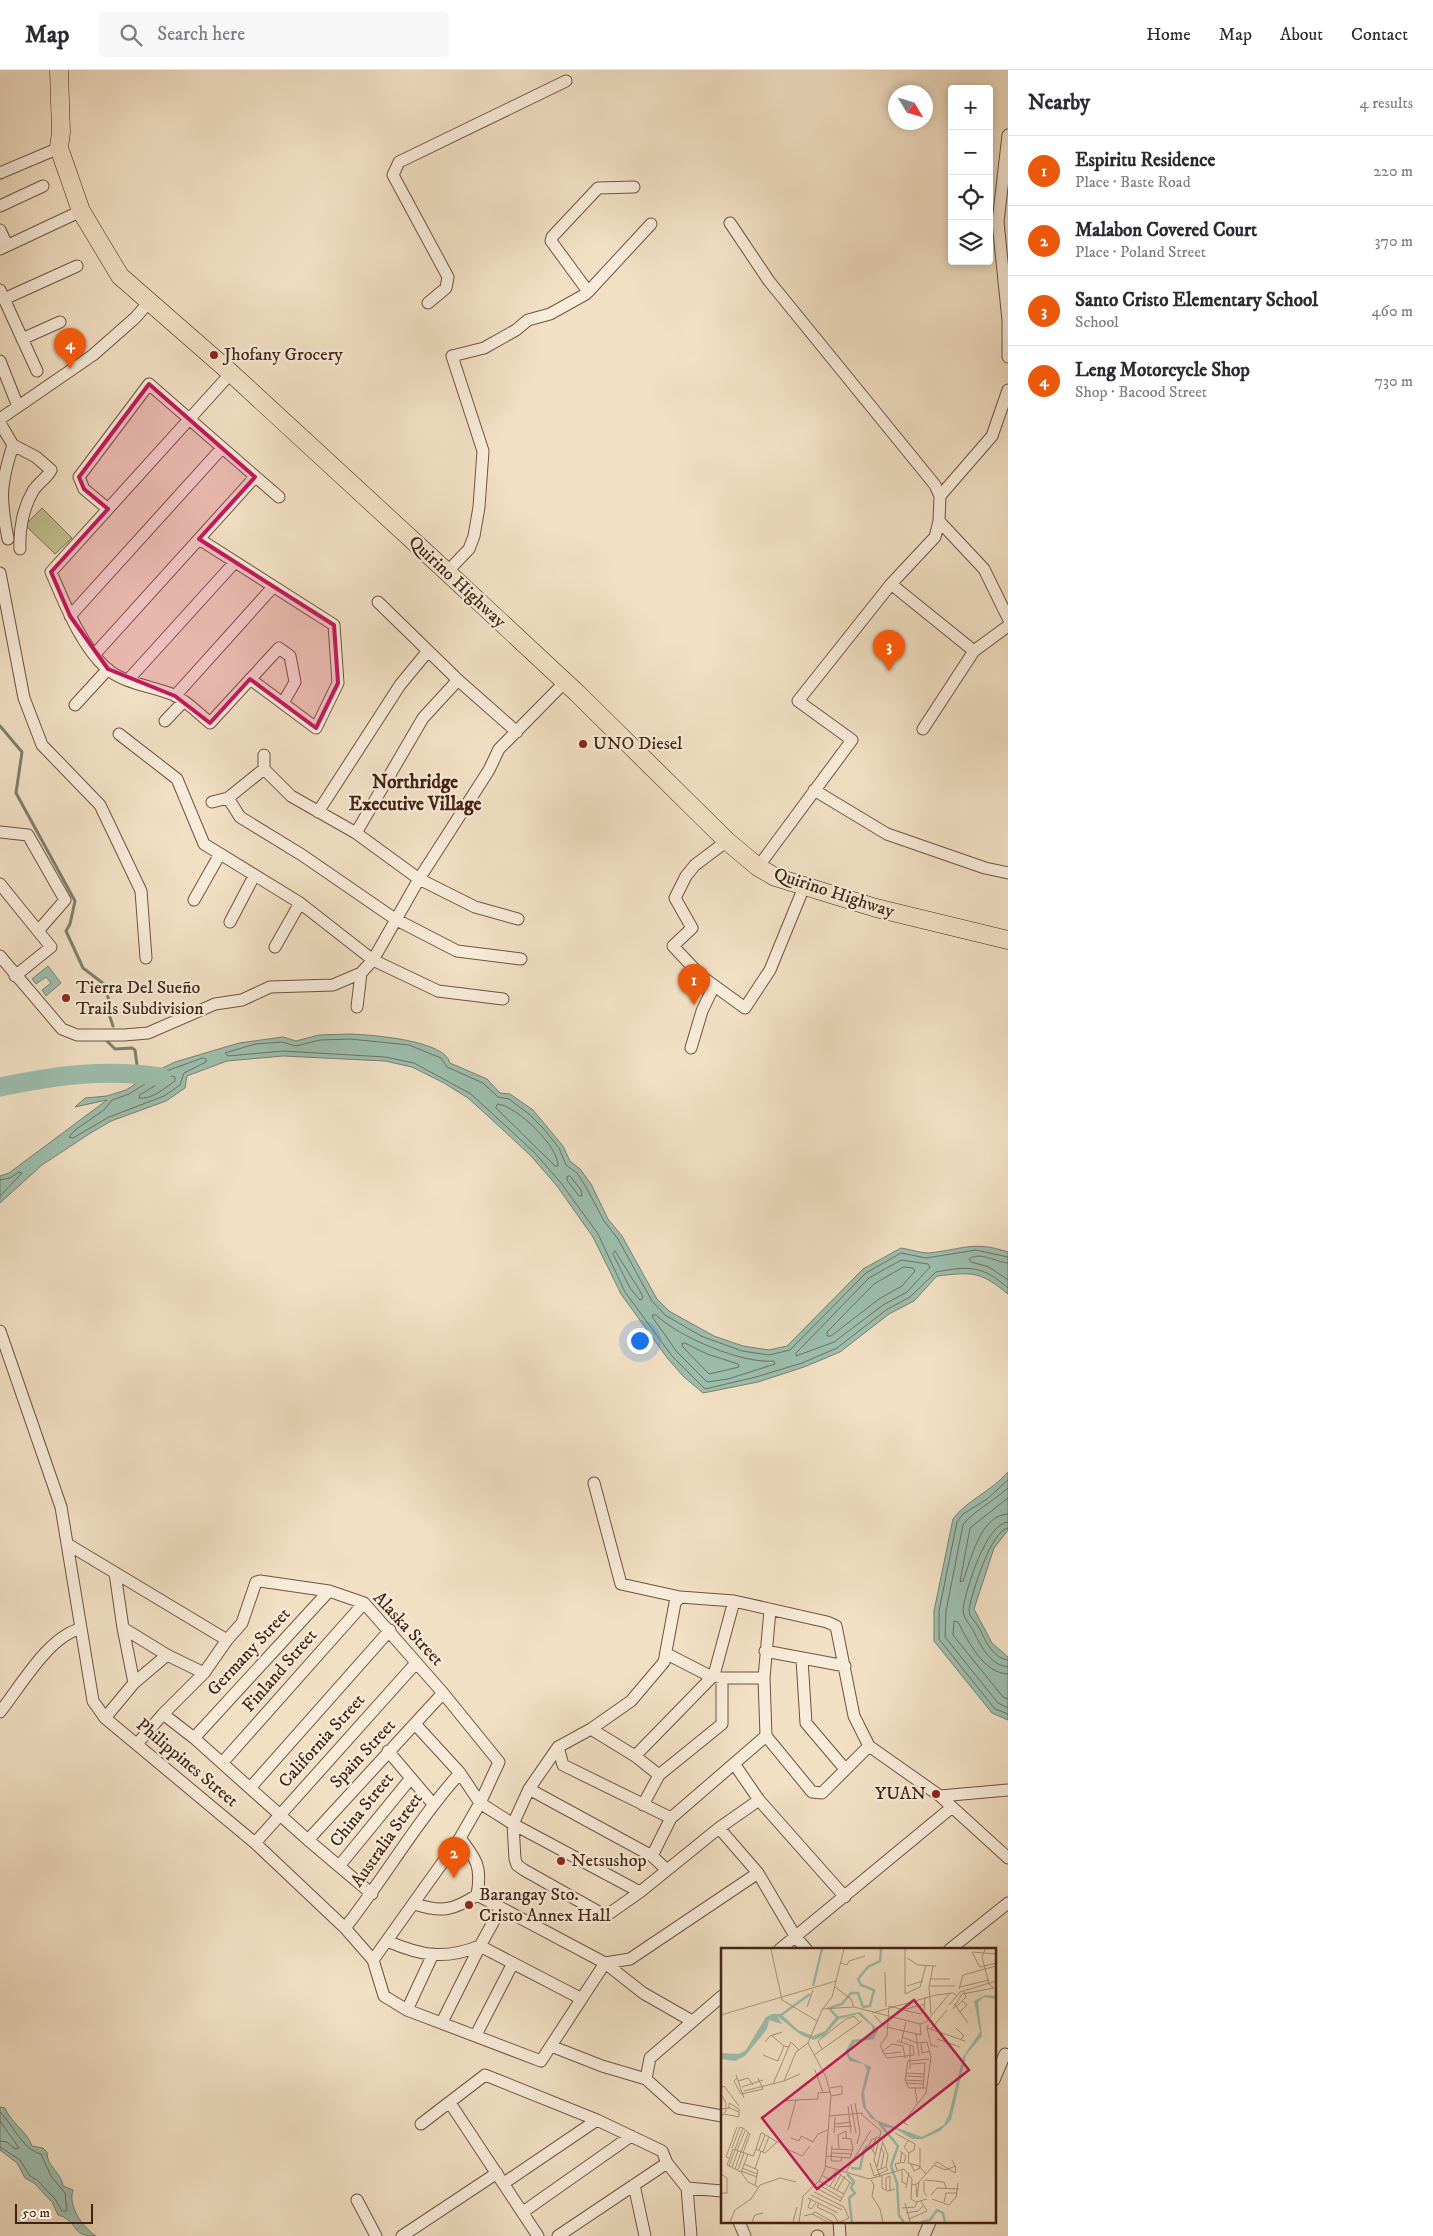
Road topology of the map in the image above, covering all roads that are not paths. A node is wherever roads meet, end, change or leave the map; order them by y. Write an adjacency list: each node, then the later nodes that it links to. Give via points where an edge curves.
1 (59, 70): 4 (main road, Quirino Highway)
2 (566, 81): 18 (street, via 399,162 393,175 448,277 446,288)
3 (1008, 135): 21 (street, via 998,222 1008,320)
4 (59, 148): 5 (street); 9 (main road, Quirino Highway)
5 (0, 173)
6 (43, 186): 8 (street)
7 (634, 187): 15 (street, via 598,188 552,237 551,241)
8 (0, 206)
9 (81, 211): 13 (street); 17 (main road, Quirino Highway, via 120,276)
10 (730, 223): 33 (street, via 769,281 935,484)
11 (652, 224): 15 (street)
12 (0, 230): 13 (street)
13 (4, 247)
14 (77, 266): 16 (street)
15 (588, 292): 41 (street, via 550,314 528,320 484,348 452,356 483,451 474,536 469,549)
16 (2, 294): 20 (street)
17 (150, 302): 24 (main road, Quirino Highway); 27 (street, via 93,355)
18 (428, 303)
19 (60, 322): 20 (street)
20 (22, 339): 23 (street)
21 (1008, 357)
22 (1, 366): 26 (street)
23 (37, 371)
24 (231, 373): 28 (street); 41 (main road, Quirino Highway)
25 (1008, 390): 33 (street, via 992,436)
26 (17, 404)
27 (0, 419)
28 (189, 419): 31 (street); 35 (street); 35 (street, via 149,384 79,477 84,489)
29 (0, 424): 30 (street)
30 (14, 445): 37 (street, via 1,498); 39 (street, via 36,457 51,472 33,490 26,506 19,532)
31 (222, 448): 32 (street); 46 (street)
32 (255, 476): 34 (street); 38 (street)
33 (940, 496): 36 (street)
34 (279, 497)
35 (108, 509): 46 (street, via 51,572)
36 (939, 521): 43 (street, via 935,537); 47 (street, via 984,569)
37 (8, 539)
38 (199, 539): 40 (street); 51 (street)
39 (20, 549)
40 (234, 562): 44 (street); 54 (street)
41 (447, 572): 56 (main road, Quirino Highway)
42 (0, 573): 89 (street, via 24,698 42,745 100,805 141,890)
43 (890, 584): 50 (street); 66 (street, via 798,701 852,740)
44 (273, 587): 57 (street); 58 (street, via 334,625 338,683 316,728)
45 (378, 602): 49 (street)
46 (70, 616): 51 (street)
47 (1008, 618)
48 (1008, 626): 50 (street)
49 (428, 651): 55 (street); 69 (street, via 400,684)
50 (974, 651): 61 (street)
51 (94, 655): 52 (street)
52 (108, 669): 54 (street); 59 (street)
53 (250, 679): 57 (street, via 210,723); 58 (street); 58 (street, via 279,648 290,656 295,682)
54 (128, 680): 57 (street)
55 (458, 680): 62 (street); 71 (street, via 423,718)
56 (565, 682): 62 (street); 72 (main road, Quirino Highway)
57 (179, 699): 60 (street)
58 (283, 703)
59 (75, 705)
60 (165, 721)
61 (923, 729)
62 (517, 732): 77 (street, via 499,749)
63 (119, 734): 73 (street, via 177,780 204,844)
64 (264, 755): 65 (street)
65 (264, 769): 67 (street); 69 (street, via 291,796)
66 (814, 790): 74 (street); 75 (street, via 887,834)
67 (228, 798): 68 (street); 82 (street, via 240,817)
68 (212, 802)
69 (318, 812): 71 (street)
70 (0, 832): 85 (street, via 28,835 65,900)
71 (356, 832): 77 (street)
72 (727, 841): 74 (main road, Quirino Highway); 94 (street, via 694,865 675,898 692,928 674,946)
73 (220, 854): 76 (street); 80 (street)
74 (758, 867): 79 (main road, Quirino Highway)
75 (1008, 873)
76 (254, 876): 81 (street); 84 (street)
77 (419, 879): 82 (street); 83 (street, via 475,907)
78 (0, 884): 85 (street)
79 (804, 887): 86 (main road, Quirino Highway); 94 (street, via 770,970 745,1008)
80 (194, 900)
81 (300, 903): 87 (street); 91 (street)
82 (396, 919): 90 (street, via 457,951); 91 (street)
83 (518, 919)
84 (230, 922)
85 (38, 931): 93 (street, via 51,947)
86 (1008, 940)
87 (275, 947)
88 (0, 956): 93 (street)
89 (146, 958)
90 (521, 959)
91 (372, 960): 92 (street); 95 (street, via 438,992)
92 (361, 973): 93 (street, via 333,985 270,987 242,1000 215,1004 148,1033 124,1035 77,1035 62,1029); 96 (street)
93 (16, 976)
94 (714, 986): 97 (street, via 702,1011)
95 (502, 999)
96 (357, 1007)
97 (691, 1048)
98 (0, 1331): 100 (street, Philippines Street, via 58,1498)
99 (594, 1483): 103 (street, via 621,1584)
100 (69, 1545): 101 (street); 108 (street, Philippines Street)
101 (115, 1573): 107 (street); 110 (street)
102 (329, 1591): 105 (street, Alaska Street); 110 (street, Alaska Street, via 256,1582 242,1623); 128 (street, Germany Street)
103 (680, 1597): 104 (street); 112 (street)
104 (734, 1600): 106 (street); 118 (street)
105 (364, 1603): 109 (street, Alaska Street); 134 (street, Finland Street)
106 (770, 1610): 111 (street); 116 (street, via 836,1626)
107 (123, 1628): 113 (street); 120 (street)
108 (80, 1629): 122 (street, via 67,1633 48,1650); 124 (street, Philippines Street, via 93,1701)
109 (390, 1630): 115 (street, Alaska Street); 140 (street)
110 (227, 1640): 117 (street)
111 (765, 1651): 114 (street); 119 (street)
112 (666, 1654): 118 (street, via 706,1674); 126 (street, via 664,1662 631,1701)
113 (167, 1655): 117 (street); 120 (street)
114 (802, 1659): 116 (street); 136 (street, via 806,1723)
115 (416, 1662): 121 (street, Alaska Street); 149 (street, California Street)
116 (846, 1666): 130 (street, via 854,1716)
117 (204, 1673): 123 (street)
118 (718, 1676): 119 (street); 133 (street); 138 (street, via 722,1724)
119 (764, 1678): 127 (street)
120 (134, 1683): 124 (street)
121 (443, 1693): 125 (street, Spain Street); 145 (street, Alaska Street, via 499,1762)
122 (0, 1712)
123 (163, 1714): 128 (street); 129 (street)
124 (105, 1718): 129 (street, Philippines Street)
125 (415, 1724): 132 (street, Spain Street); 137 (street)
126 (591, 1729): 131 (street); 133 (street)
127 (766, 1736): 135 (street); 136 (street, via 812,1792 822,1793)
128 (194, 1738): 134 (street)
129 (137, 1744): 155 (street, Philippines Street)
130 (869, 1746): 136 (street); 143 (street)
131 (558, 1747): 141 (street); 147 (street, via 563,1765)
132 (388, 1751): 139 (street); 154 (street, Spain Street)
133 (635, 1756): 138 (street)
134 (222, 1763): 140 (street)
135 (735, 1765): 144 (street); 150 (street)
136 (846, 1769)
137 (460, 1773): 145 (street); 146 (street, Australia Street)
138 (659, 1775): 147 (street)
139 (411, 1778): 146 (street); 158 (street, China Street)
140 (250, 1788): 149 (street)
141 (529, 1789): 151 (street); 156 (street)
142 (1008, 1790): 143 (street)
143 (940, 1796): 148 (street)
144 (759, 1800): 152 (street); 164 (street)
145 (480, 1803): 151 (street); 153 (street)
146 (433, 1804): 162 (street, Australia Street)
147 (643, 1805): 150 (street)
148 (951, 1808): 157 (street); 164 (street)
149 (280, 1814): 154 (street); 155 (street, California Street)
150 (671, 1818): 156 (street)
151 (513, 1824): 161 (street); 161 (street, via 517,1865 596,1912 610,1913)
152 (719, 1828): 159 (street); 160 (street)
153 (460, 1838): 163 (street, via 478,1862); 166 (street)
154 (308, 1840): 158 (street)
155 (255, 1843): 168 (street, Philippines Street)
156 (652, 1856): 159 (street)
157 (1008, 1858)
158 (340, 1865): 162 (street)
159 (667, 1870): 161 (street)
160 (758, 1873): 169 (street); 178 (street, via 630,1959)
161 (640, 1892)
162 (372, 1894): 168 (street, Australia Street)
163 (477, 1895): 166 (street, via 458,1907 434,1910); 167 (street)
164 (845, 1897): 169 (street)
165 (1008, 1903): 174 (street)
166 (415, 1904): 170 (street)
167 (501, 1908): 171 (street); 178 (street)
168 (345, 1928): 176 (street, Philippines Street)
169 (795, 1936): 172 (street); 173 (street)
170 (387, 1941): 175 (street, via 414,1953); 176 (street)
171 (480, 1946): 175 (street, via 464,1953); 177 (street); 183 (street)
172 (781, 1948)
173 (805, 1948)
174 (952, 1948)
175 (433, 1954): 181 (street)
176 (374, 1960): 181 (street, via 384,1996)
177 (513, 1964): 180 (street); 184 (street)
178 (605, 1964): 180 (street); 182 (street, via 643,1993)
179 (721, 1997): 182 (street)
180 (580, 1998): 185 (street)
181 (407, 2010): 183 (street)
182 (692, 2021): 189 (street, via 650,2058)
183 (442, 2022): 184 (street)
184 (476, 2035): 185 (street, via 541,2060)
185 (552, 2046): 189 (street)
186 (1007, 2053): 187 (street); 188 (street)
187 (996, 2061)
188 (996, 2076)
189 (646, 2079): 191 (street, via 678,2108)
190 (450, 2103): 192 (street, via 485,2075); 193 (street); 196 (street)
191 (721, 2116)
192 (596, 2120): 194 (street); 197 (street)
193 (421, 2124)
194 (631, 2136): 195 (street, via 662,2151); 202 (street)
195 (667, 2163): 198 (street); 199 (street)
196 (497, 2173): 197 (street); 206 (street)
197 (504, 2182): 202 (street)
198 (634, 2186): 208 (street); 209 (street)
199 (687, 2188): 200 (street); 210 (street)
200 (721, 2191)
201 (357, 2200): 205 (street)
202 (523, 2212): 207 (street)
203 (740, 2224): 211 (street)
204 (929, 2224): 212 (street)
205 (376, 2236)
206 (402, 2236)
207 (538, 2236)
208 (558, 2236)
209 (645, 2236)
210 (691, 2236)
211 (745, 2236)
212 (924, 2236)

